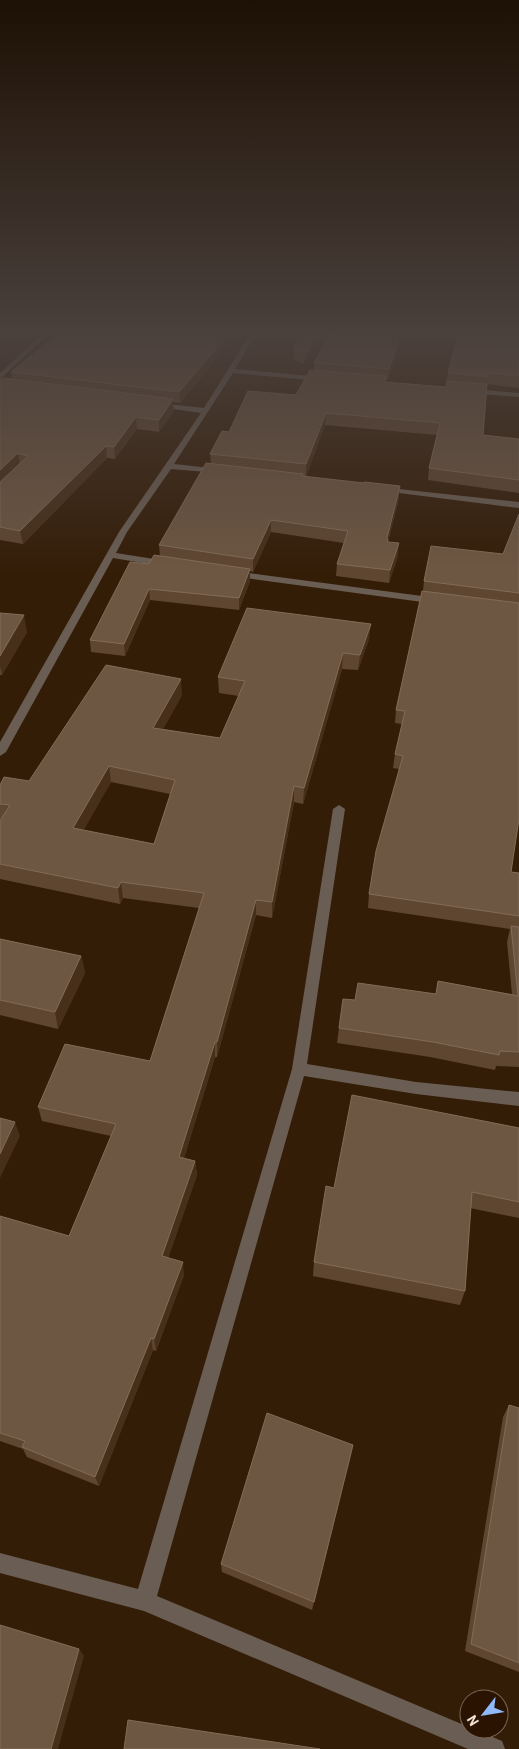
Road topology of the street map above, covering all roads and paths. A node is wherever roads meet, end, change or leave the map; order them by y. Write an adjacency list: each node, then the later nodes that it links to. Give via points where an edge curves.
1 (205, 413): 2 (street)
2 (169, 466): 3 (street); 6 (street)
3 (229, 472)
4 (376, 488): 5 (street)
5 (519, 505)
6 (110, 555): 7 (street); 10 (street)
7 (177, 565)
8 (225, 572): 9 (street)
9 (450, 603)
10 (0, 752)
11 (338, 809): 12 (street)
12 (299, 1069): 13 (street, via 416,1088); 15 (street)
13 (519, 1098)
14 (0, 1563): 15 (street)
15 (144, 1601): 16 (street)
16 (494, 1749)

